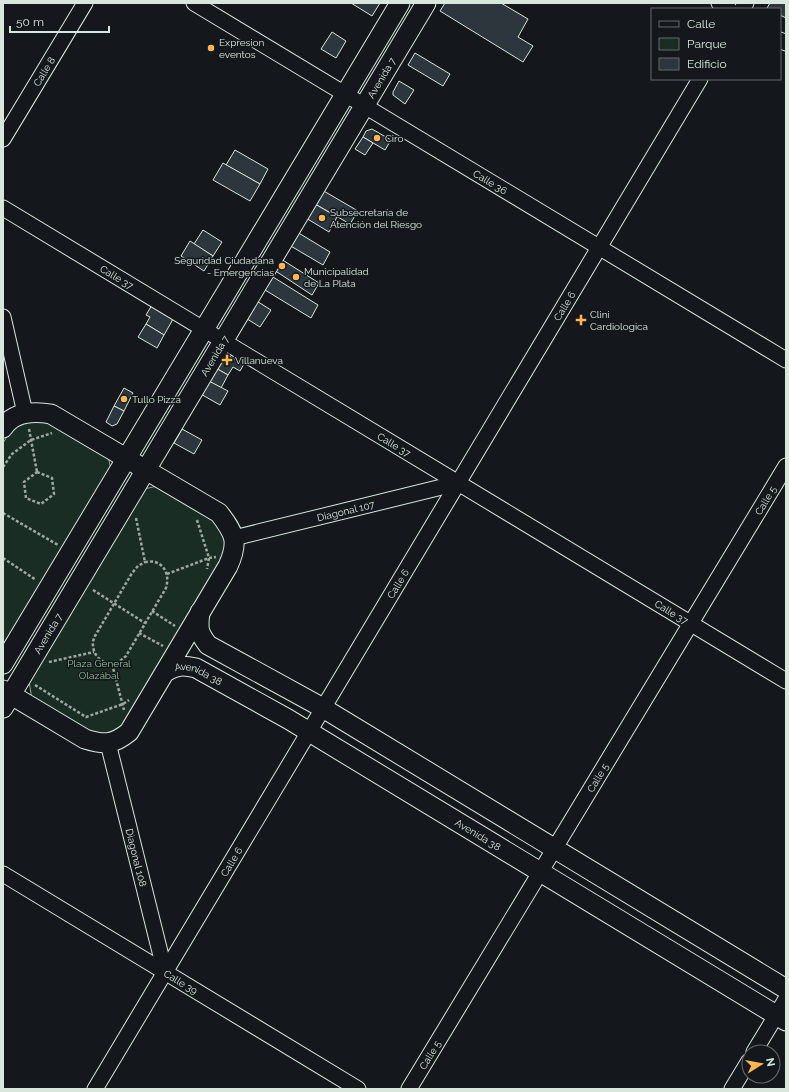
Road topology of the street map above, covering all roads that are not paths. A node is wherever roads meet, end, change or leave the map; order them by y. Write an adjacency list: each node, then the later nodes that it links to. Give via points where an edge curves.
1 (85, 3): 8 (street, Calle 8)
2 (194, 3): 6 (street, Calle 36)
3 (400, 3): 6 (main road)
4 (426, 3): 7 (main road, Avenida 7)
5 (699, 80): 10 (street, Calle 6)
6 (346, 94): 7 (street, Calle 36); 12 (main road)
7 (364, 106): 10 (street, Calle 36); 13 (main road, Avenida 7)
8 (3, 139)
9 (3, 208): 12 (street, Calle 37)
10 (599, 247): 14 (street, Calle 36); 20 (street, Calle 6)
11 (3, 318): 15 (street)
12 (204, 329): 13 (street, Calle 37); 17 (main road)
13 (223, 341): 19 (main road, Avenida 7); 20 (street, Calle 37)
14 (786, 360)
15 (26, 413): 16 (main road, via 10,421); 17 (main road, via 51,414)
16 (3, 428)
17 (126, 459): 19 (main road); 24 (main road)
18 (786, 466): 23 (street, Calle 5)
19 (146, 470): 21 (main road, via 219,513 229,525); 27 (main road, Avenida 7, via 21,678)
20 (458, 483): 21 (street, Diagonal 107); 23 (street, Calle 37); 28 (street, Calle 6)
21 (234, 545): 22 (main road, via 228,566)
22 (200, 612): 25 (main road); 28 (main road, via 201,637 208,645)
23 (691, 624): 26 (street, Calle 37); 31 (street, Calle 5)
24 (3, 664)
25 (165, 672): 29 (main road, Avenida 38, via 185,665 196,668); 30 (main road, via 129,732 120,739)
26 (786, 681)
27 (6, 698): 30 (main road, via 85,739 96,743)
28 (323, 708): 29 (street, Calle 6); 31 (main road)
29 (309, 732): 32 (main road, Avenida 38); 34 (street, Calle 6)
30 (108, 743): 34 (street, Diagonal 108)
31 (555, 848): 32 (street, Calle 5); 35 (main road)
32 (540, 872): 36 (main road, Avenida 38); 41 (street, Calle 5)
33 (3, 874): 34 (street, Calle 39)
34 (165, 972): 39 (street, Calle 6); 40 (street, Calle 39)
35 (786, 988)
36 (783, 1012): 37 (street)
37 (760, 1044)
38 (741, 1074): 42 (street)
39 (95, 1089)
40 (358, 1089)
41 (409, 1089)
42 (732, 1089)

